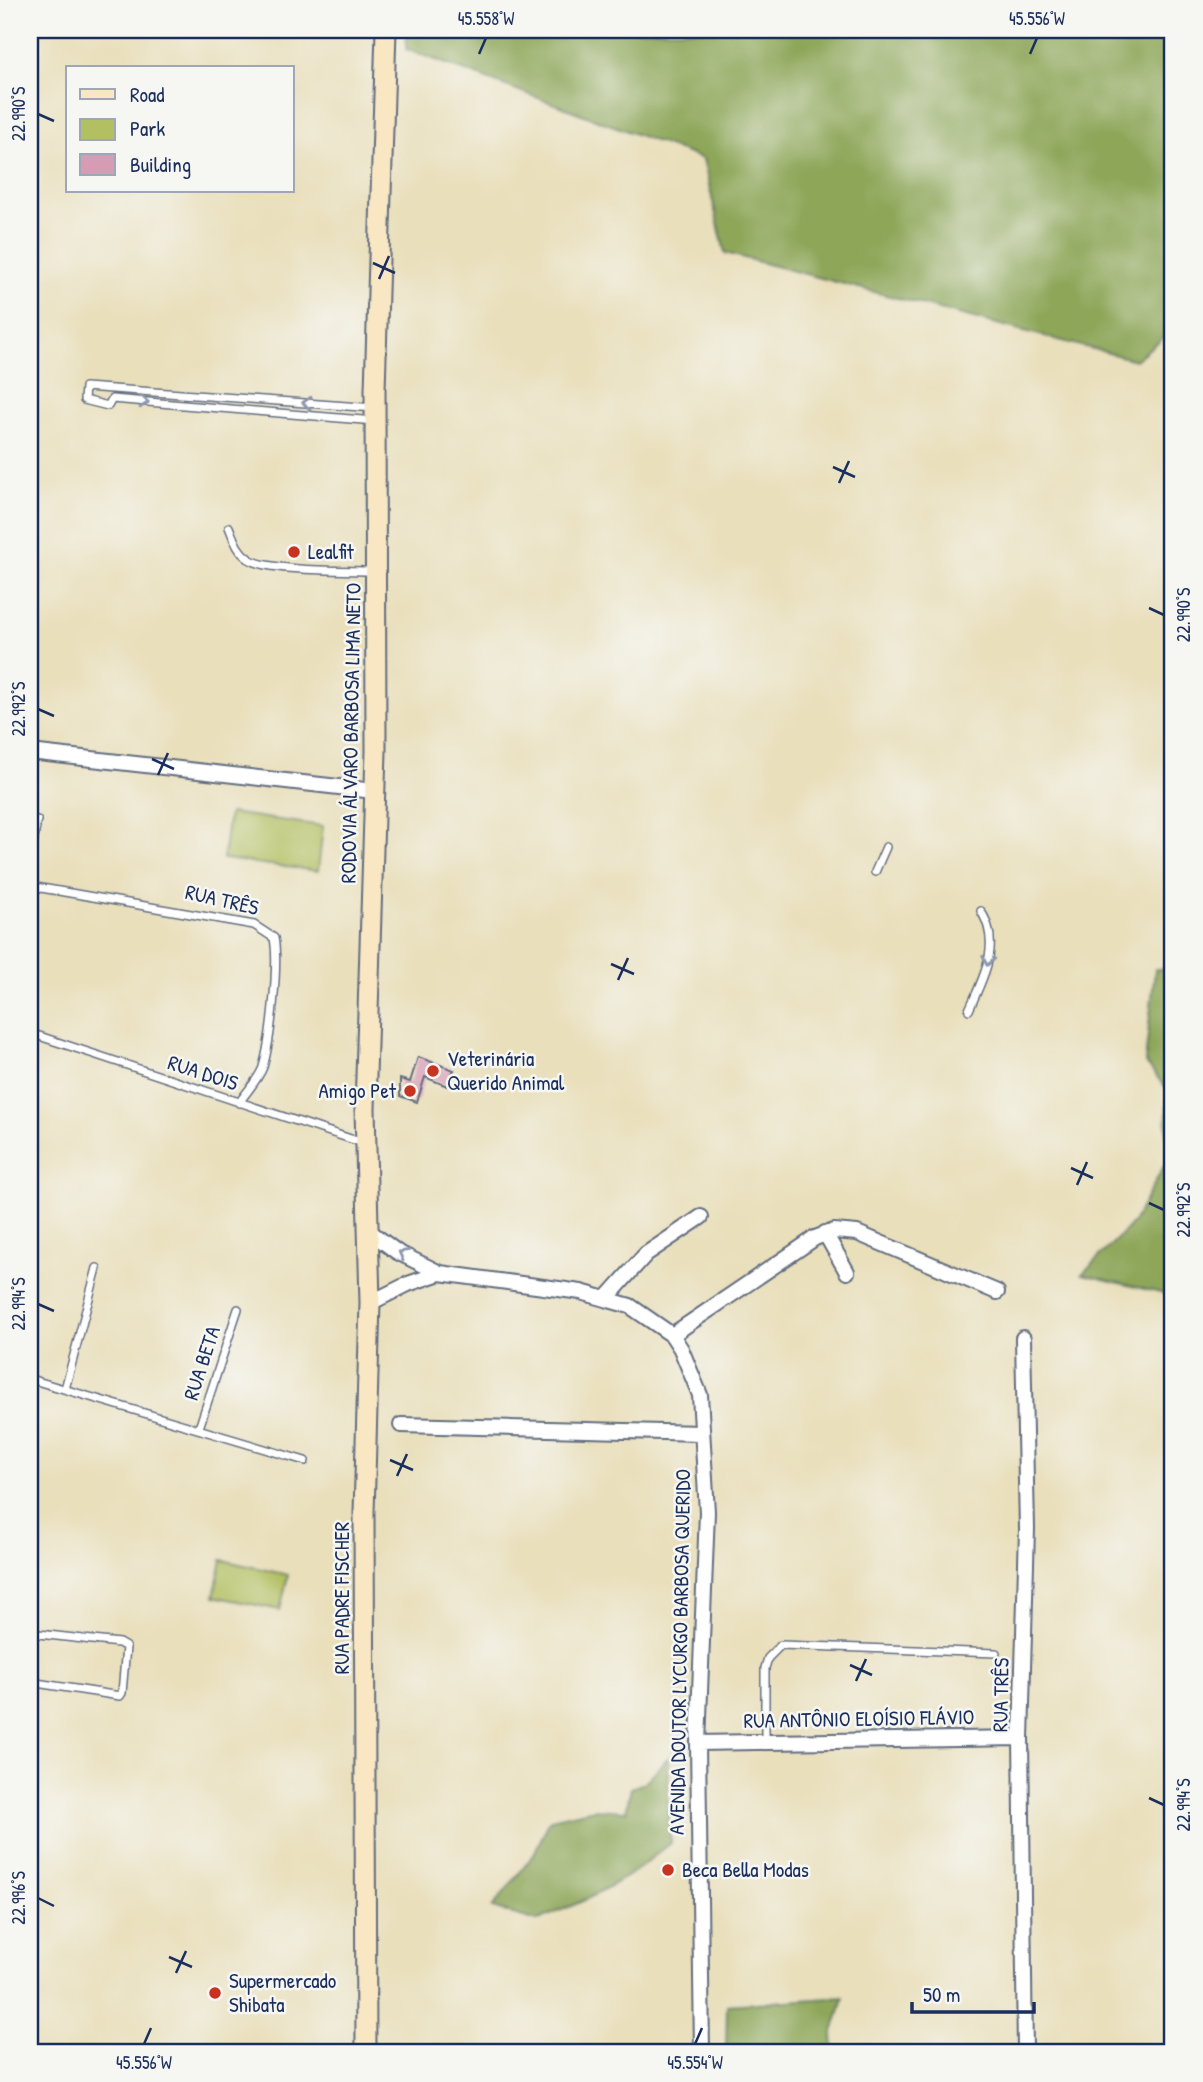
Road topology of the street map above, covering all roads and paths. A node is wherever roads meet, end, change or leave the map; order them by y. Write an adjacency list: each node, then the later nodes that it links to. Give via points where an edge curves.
1 (386, 30): 2 (main road, RODOVIA ÁLVARO BARBOSA LIMA NETO)
2 (375, 415): 2 (lane, one-way to 2, via 85,387 84,400 108,406 112,399); 4 (main road, RODOVIA ÁLVARO BARBOSA LIMA NETO)
3 (229, 527): 4 (lane, via 238,549 250,560)
4 (377, 571): 6 (main road, RODOVIA ÁLVARO BARBOSA LIMA NETO)
5 (30, 752): 6 (street)
6 (374, 791): 16 (main road, RODOVIA ÁLVARO BARBOSA LIMA NETO)
7 (37, 820): 9 (lane)
8 (886, 847): 10 (lane)
9 (30, 863)
10 (875, 872)
11 (30, 886): 15 (lane, RUA TRÊS, via 254,925 274,938 277,953 262,1069)
12 (981, 911): 13 (lane, one-way to 13, via 991,934 989,965)
13 (970, 1010)
14 (30, 1033): 15 (lane, RUA DOIS)
15 (239, 1103): 16 (lane, RUA DOIS)
16 (366, 1144): 18 (main road, RUA PADRE FISCHER)
17 (701, 1217): 24 (street, via 646,1254)
18 (369, 1231): 22 (street, one-way to 18, via 397,1252); 25 (main road, RUA PADRE FISCHER)
19 (825, 1233): 21 (street); 23 (street, via 857,1233); 27 (street)
20 (97, 1268): 30 (lane)
21 (847, 1272)
22 (440, 1273): 24 (street, AVENIDA DOUTOR LYCURGO BARBOSA QUERIDO); 25 (street)
23 (997, 1292)
24 (606, 1299): 27 (street, AVENIDA DOUTOR LYCURGO BARBOSA QUERIDO, via 631,1306)
25 (370, 1303): 41 (main road, RUA PADRE FISCHER, via 364,1513)
26 (239, 1309): 32 (lane, RUA BETA)
27 (672, 1335): 33 (street, AVENIDA DOUTOR LYCURGO BARBOSA QUERIDO, via 700,1395)
28 (1023, 1338): 38 (street, RUA TRÊS, via 1027,1529)
29 (30, 1379): 30 (lane)
30 (65, 1389): 32 (lane)
31 (401, 1425): 33 (street)
32 (200, 1428): 34 (lane)
33 (701, 1433): 40 (street, AVENIDA DOUTOR LYCURGO BARBOSA QUERIDO, via 707,1512)
34 (305, 1461)
35 (30, 1633): 37 (lane, via 126,1647 120,1696)
36 (996, 1653): 39 (lane, via 781,1645 765,1668)
37 (30, 1682)
38 (1021, 1738): 39 (street, RUA ANTÔNIO ELOÍSIO FLÁVIO); 43 (street, RUA TRÊS)
39 (765, 1741): 40 (street, RUA ANTÔNIO ELOÍSIO FLÁVIO)
40 (698, 1742): 42 (street, AVENIDA DOUTOR LYCURGO BARBOSA QUERIDO)
41 (366, 2052)
42 (702, 2052)
43 (1025, 2052)

